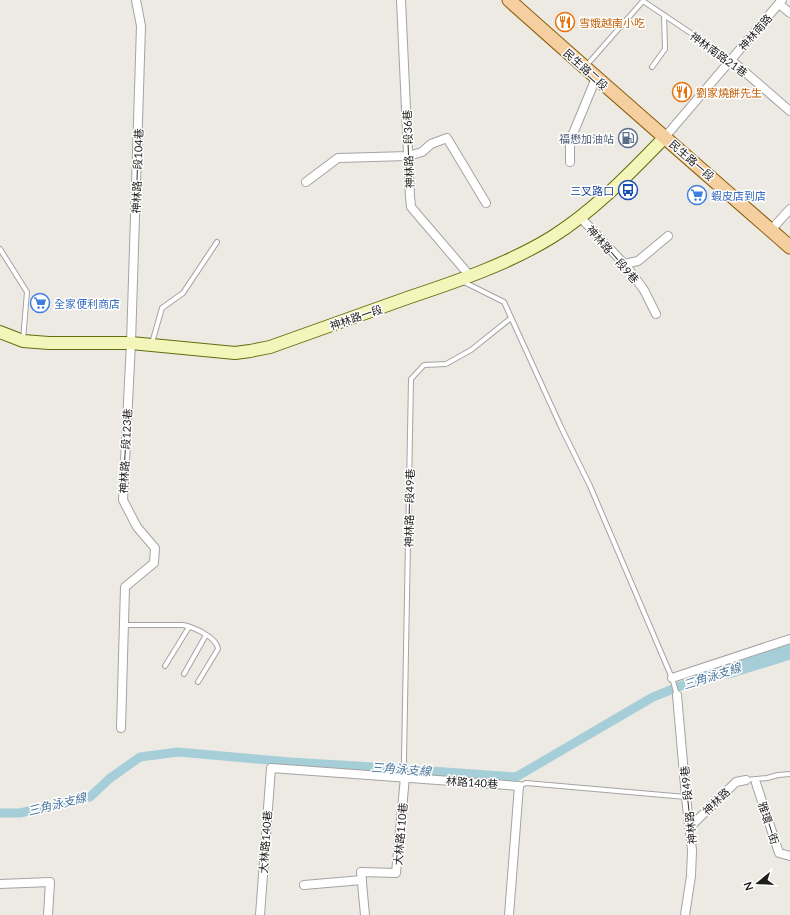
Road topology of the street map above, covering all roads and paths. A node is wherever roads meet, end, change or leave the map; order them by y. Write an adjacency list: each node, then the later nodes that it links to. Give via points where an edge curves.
1 (136, 0): 31 (street, 神林路一段104巷, via 141,26)
2 (401, 0): 14 (street, 神林路一段36巷)
3 (509, 0): 10 (main road, 民生路二段)
4 (644, 1): 7 (lane, 神林南路21巷); 10 (lane)
5 (779, 1): 6 (street); 8 (street, 神林南路)
6 (790, 13)
7 (664, 15): 8 (lane, 神林南路21巷); 9 (lane, via 665,49)
8 (731, 60): 12 (street, 神林南路21巷); 13 (street, 神林南路)
9 (652, 67)
10 (585, 68): 11 (main road, 民生路二段)
11 (596, 78): 13 (main road, 民生路二段); 15 (street, via 570,141)
12 (790, 111)
13 (665, 137): 19 (street, 神林路一段, via 621,182); 20 (main road, 民生路一段)
14 (408, 156): 16 (street, via 338,158); 17 (street, via 422,152 431,144 447,138); 26 (street, 神林路一段36巷, via 411,207)
15 (570, 162)
16 (306, 182)
17 (486, 203)
18 (790, 209): 20 (street)
19 (580, 217): 25 (street, 神林路一段9巷); 26 (street, 神林路一段, via 527,251)
20 (771, 230): 23 (main road, 民生路一段)
21 (668, 236): 25 (street, via 638,261)
22 (217, 242): 32 (lane, via 183,293 162,308)
23 (790, 247)
24 (0, 249): 30 (lane, via 26,292)
25 (624, 264): 27 (street, 神林路一段9巷, via 644,290)
26 (465, 278): 28 (lane, via 504,302); 32 (street, 神林路一段, via 250,351 235,353)
27 (656, 314)
28 (511, 318): 39 (lane, via 590,486); 45 (lane, 神林路一段49巷, via 471,350 446,364 424,365 411,379)
29 (0, 332): 30 (street, 神林路一段)
30 (24, 341): 31 (street, 神林路一段)
31 (131, 343): 32 (street, 神林路一段); 33 (street, 神林路一段123巷, via 123,500 137,527 155,548 154,563 125,587)
32 (151, 345)
33 (124, 625): 34 (lane); 42 (street, 神林路一段123巷)
34 (189, 627): 35 (lane); 37 (lane)
35 (206, 635): 38 (lane); 40 (lane, via 218,644 218,649)
36 (790, 639): 39 (street)
37 (165, 666)
38 (184, 674)
39 (672, 679): 41 (lane)
40 (198, 682)
41 (677, 695): 49 (street, 神林路一段49巷)
42 (121, 728)
43 (271, 768): 45 (street, 林路140巷); 56 (street, 大林路140巷)
44 (790, 774): 46 (lane)
45 (405, 775): 48 (street, 林路140巷); 52 (street, 大林路110巷, via 396,873 361,872)
46 (746, 780): 50 (street, 神林路, via 736,782)
47 (756, 783): 51 (street, 雅環一街, via 779,853)
48 (519, 786): 49 (lane, via 526,783); 58 (street)
49 (686, 797): 50 (street, 神林路一段49巷)
50 (690, 827): 59 (street, 神林路一段49巷, via 691,876)
51 (790, 856)
52 (362, 880): 54 (street); 57 (street)
53 (0, 884): 55 (street, via 50,882)
54 (304, 885)
55 (48, 915)
56 (260, 915)
57 (365, 915)
58 (509, 915)
59 (685, 915)

